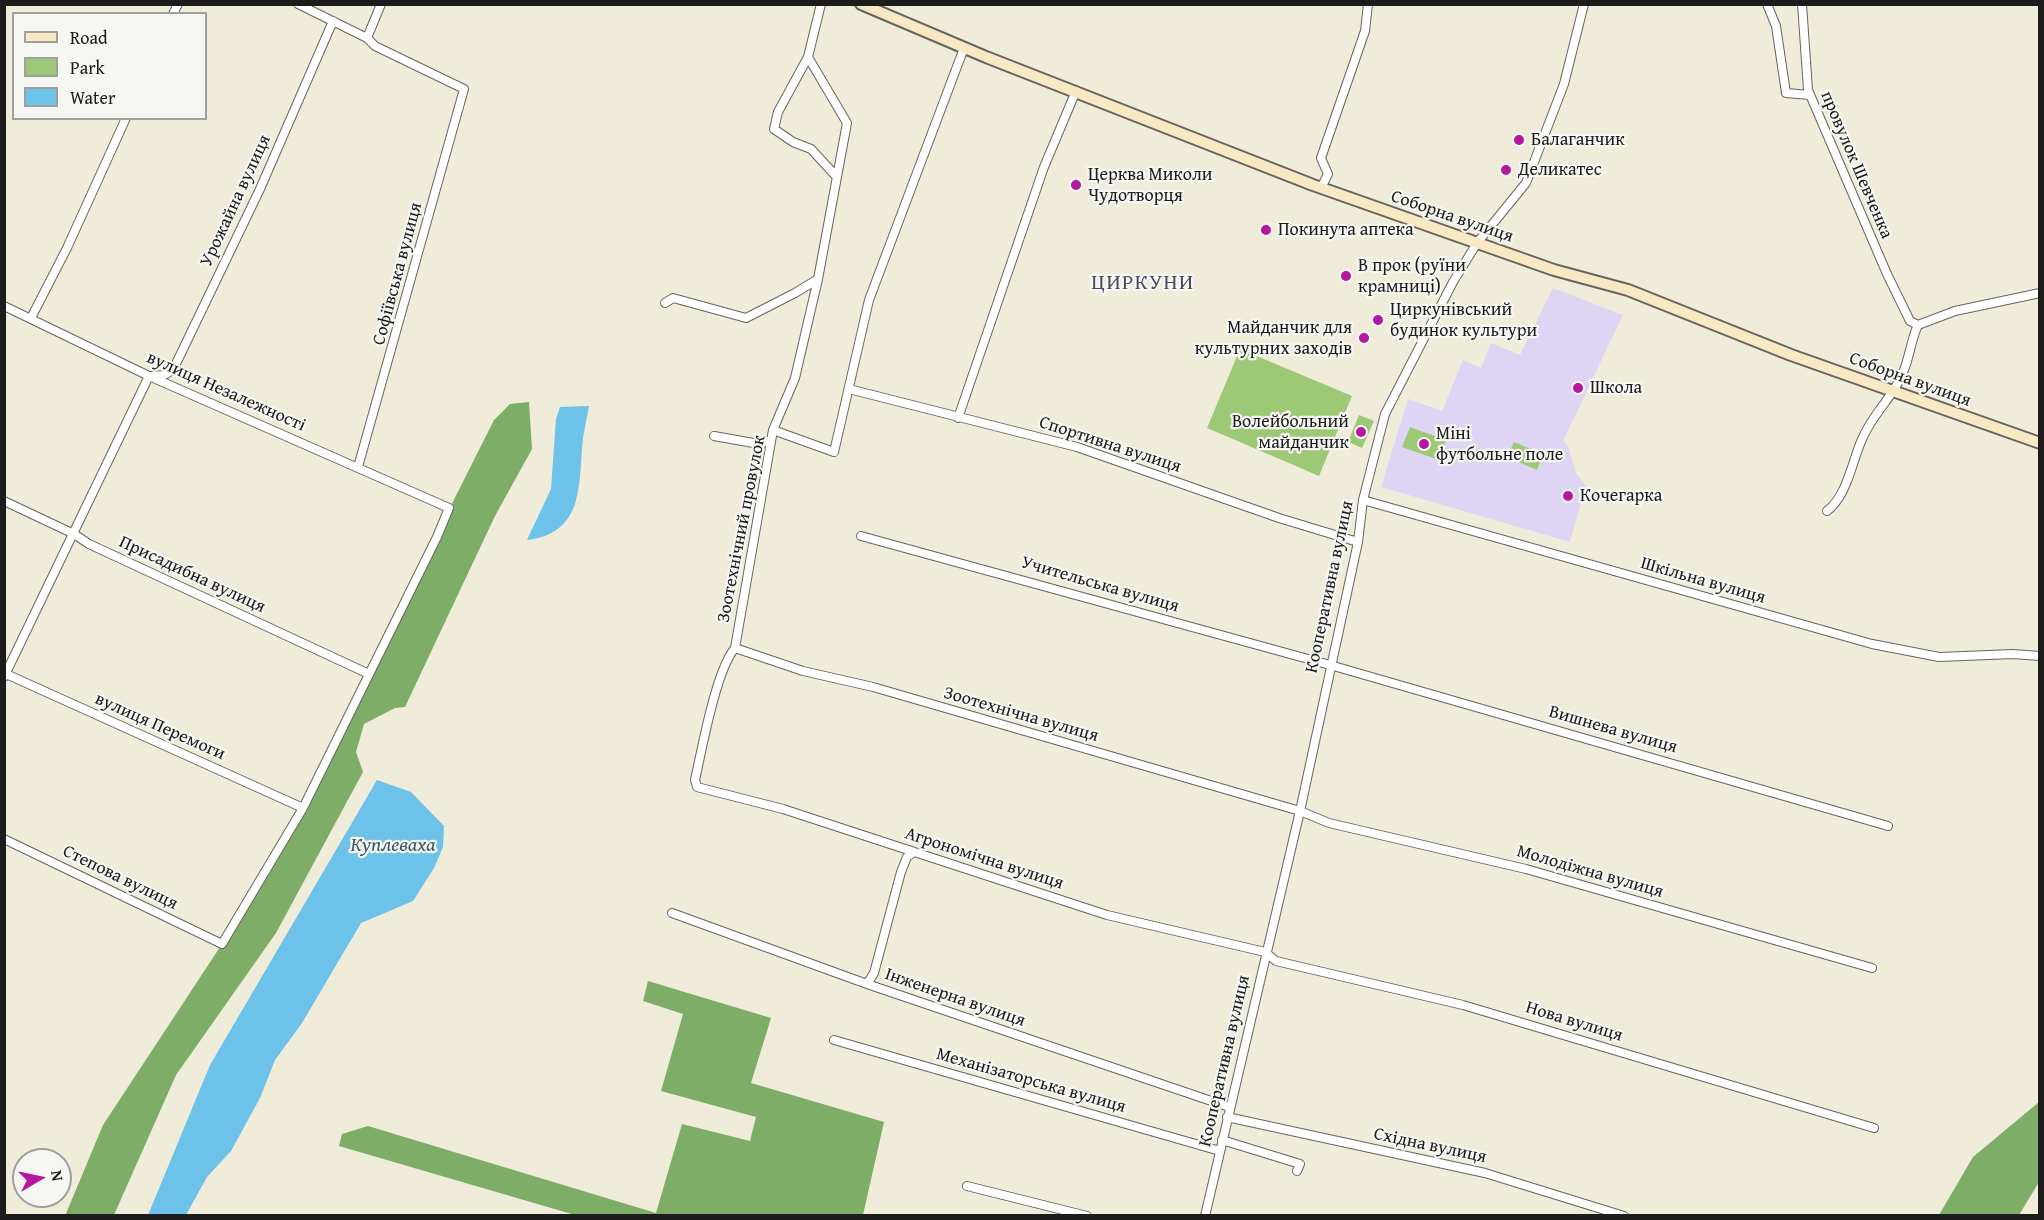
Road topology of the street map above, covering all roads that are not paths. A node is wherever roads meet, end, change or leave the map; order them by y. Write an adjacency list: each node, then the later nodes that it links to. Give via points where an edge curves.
1 (298, 4): 9 (street)
2 (381, 4): 10 (street)
3 (821, 4): 12 (street)
4 (861, 4): 11 (street, Соборна вулиця)
5 (1368, 4): 17 (street, via 1365,31 1321,158 1328,174)
6 (1584, 4): 18 (street, Кооперативна вулиця, via 1564,84 1526,183)
7 (1767, 4): 14 (street, via 1776,26 1786,93)
8 (1802, 4): 14 (street, провулок Шевченка)
9 (333, 21): 10 (street); 25 (street, Урожайна вулиця, via 260,189 173,370)
10 (367, 38): 33 (street, Софіївська вулиця, via 375,46 464,89)
11 (964, 48): 13 (street, Соборна вулиця); 26 (street, Зоотехнічний провулок, via 869,300)
12 (808, 57): 16 (street, via 847,123); 16 (street, via 778,112 774,129 811,149)
13 (1076, 91): 17 (street, Соборна вулиця); 28 (street, via 1044,167)
14 (1810, 95): 24 (street, провулок Шевченка, via 1887,274 1910,321)
15 (125, 120): 23 (street)
16 (835, 175): 19 (street)
17 (1321, 188): 18 (street, Соборна вулиця)
18 (1478, 243): 27 (street, Соборна вулиця, via 1554,270 1628,290); 35 (street, Кооперативна вулиця, via 1453,282 1385,414)
19 (818, 279): 21 (street, via 746,318 673,298); 29 (street, via 795,378)
20 (2040, 293): 24 (street, via 1955,311)
21 (664, 303)
22 (4, 306): 23 (street, вулиця Незалежності)
23 (31, 318): 25 (street, вулиця Незалежності)
24 (1918, 325): 27 (street)
25 (150, 376): 33 (street, вулиця Незалежності); 37 (street)
26 (849, 389): 28 (street, Спортивна вулиця); 29 (street, Зоотехнічний провулок, via 834,452)
27 (1894, 391): 32 (street, Соборна вулиця); 36 (street, via 1863,436 1837,503)
28 (958, 418): 39 (street, Спортивна вулиця, via 1077,447)
29 (773, 430): 31 (street, Зоотехнічний провулок)
30 (714, 436): 31 (street, via 759,444)
31 (771, 440): 40 (street, Зоотехнічний провулок)
32 (2040, 443)
33 (358, 467): 43 (street, вулиця Незалежності, via 449,508)
34 (4, 501): 37 (street, Присадибна вулиця)
35 (1363, 501): 39 (street, Кооперативна вулиця); 41 (street, Шкільна вулиця, via 1872,644 1939,657)
36 (1827, 511)
37 (74, 534): 43 (street, Присадибна вулиця); 44 (street)
38 (861, 536): 42 (street, Учительська вулиця)
39 (1358, 542): 42 (street, Кооперативна вулиця)
40 (735, 648): 45 (street, Зоотехнічний провулок, via 728,656 718,690 695,780); 47 (street, Зоотехнічна вулиця, via 803,671 873,687)
41 (2040, 656)
42 (1330, 665): 47 (street, Кооперативна вулиця); 48 (street, Вишнева вулиця)
43 (369, 674): 46 (street)
44 (5, 675): 46 (street, вулиця Перемоги)
45 (697, 787): 50 (street, Агрономічна вулиця, via 783,809)
46 (303, 808): 49 (street, Степова вулиця, via 222,944)
47 (1300, 811): 52 (street, Кооперативна вулиця); 53 (street, Молодіжна вулиця, via 1329,823 1526,869)
48 (1888, 826)
49 (4, 839)
50 (914, 852): 52 (street, Агрономічна вулиця, via 1107,915); 54 (street, via 907,857 901,872 874,973)
51 (672, 913): 54 (street, Інженерна вулиця)
52 (1265, 952): 56 (street, Кооперативна вулиця); 58 (street, Нова вулиця, via 1276,961 1463,1005)
53 (1872, 968)
54 (867, 984): 56 (street, Інженерна вулиця)
55 (834, 1041): 60 (street, Механізаторська вулиця)
56 (1229, 1107): 57 (street, Кооперативна вулиця)
57 (1227, 1117): 59 (street, Кооперативна вулиця); 65 (street, Східна вулиця, via 1485,1173)
58 (1874, 1128)
59 (1222, 1140): 60 (street, Кооперативна вулиця); 61 (street, via 1300,1164)
60 (1220, 1151): 64 (street, Кооперативна вулиця)
61 (1297, 1172)
62 (967, 1186): 63 (street)
63 (1087, 1215)
64 (1205, 1215)
65 (1624, 1215)

